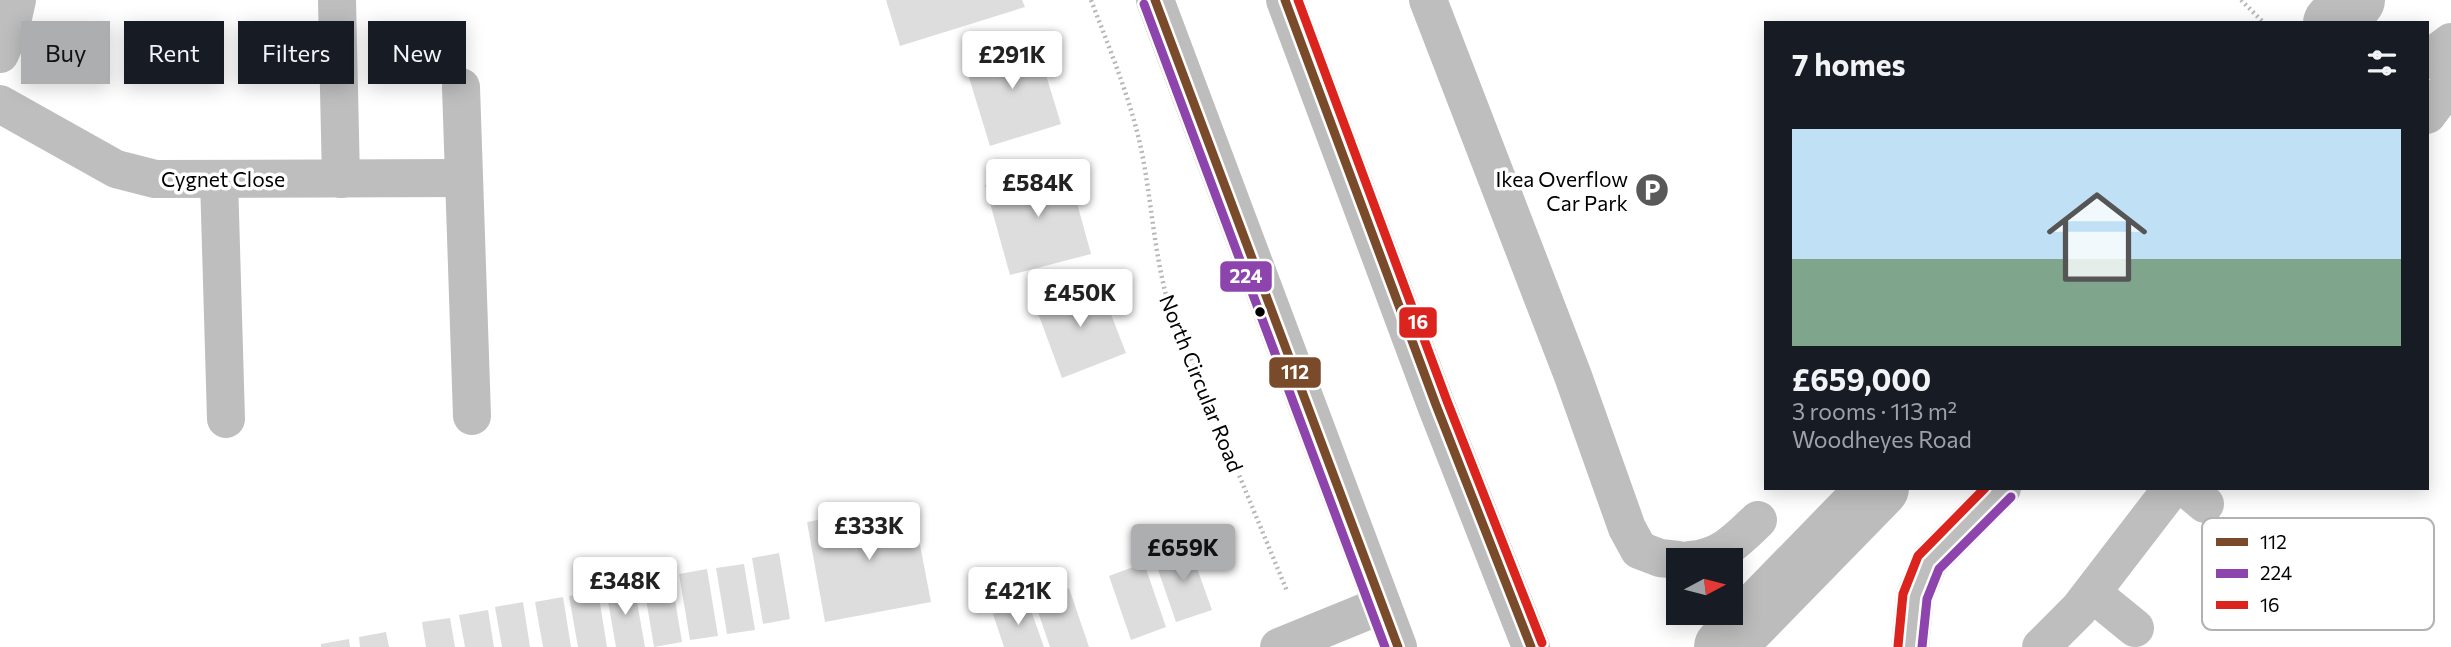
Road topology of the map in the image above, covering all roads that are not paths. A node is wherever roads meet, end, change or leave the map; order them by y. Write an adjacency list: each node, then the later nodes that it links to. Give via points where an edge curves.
1 (17, 0): 7 (street)
2 (337, 0): 13 (street)
3 (1155, 0): 22 (highway)
4 (1285, 0): 26 (highway)
5 (1428, 0): 20 (street, via 1627,528 1639,550)
6 (2451, 42): 8 (street)
7 (0, 54)
8 (2429, 58)
9 (461, 87): 11 (street)
10 (0, 104): 12 (street, Cygnet Close, via 116,169 155,179)
11 (464, 178): 13 (street, Cygnet Close); 14 (street)
12 (219, 179): 13 (street, Cygnet Close); 15 (street)
13 (341, 179)
14 (472, 416)
15 (226, 419)
16 (2000, 490): 27 (street, via 1929,562 1915,596)
17 (2188, 493): 21 (street)
18 (1758, 520): 19 (street)
19 (1729, 548)
20 (1666, 559)
21 (2086, 601): 23 (street); 28 (street); 29 (street)
22 (1382, 605): 24 (street); 25 (highway)
23 (2135, 628)
24 (1279, 647)
25 (1398, 647)
26 (1531, 647)
27 (1910, 647)
28 (2041, 647)
29 (2071, 647)

